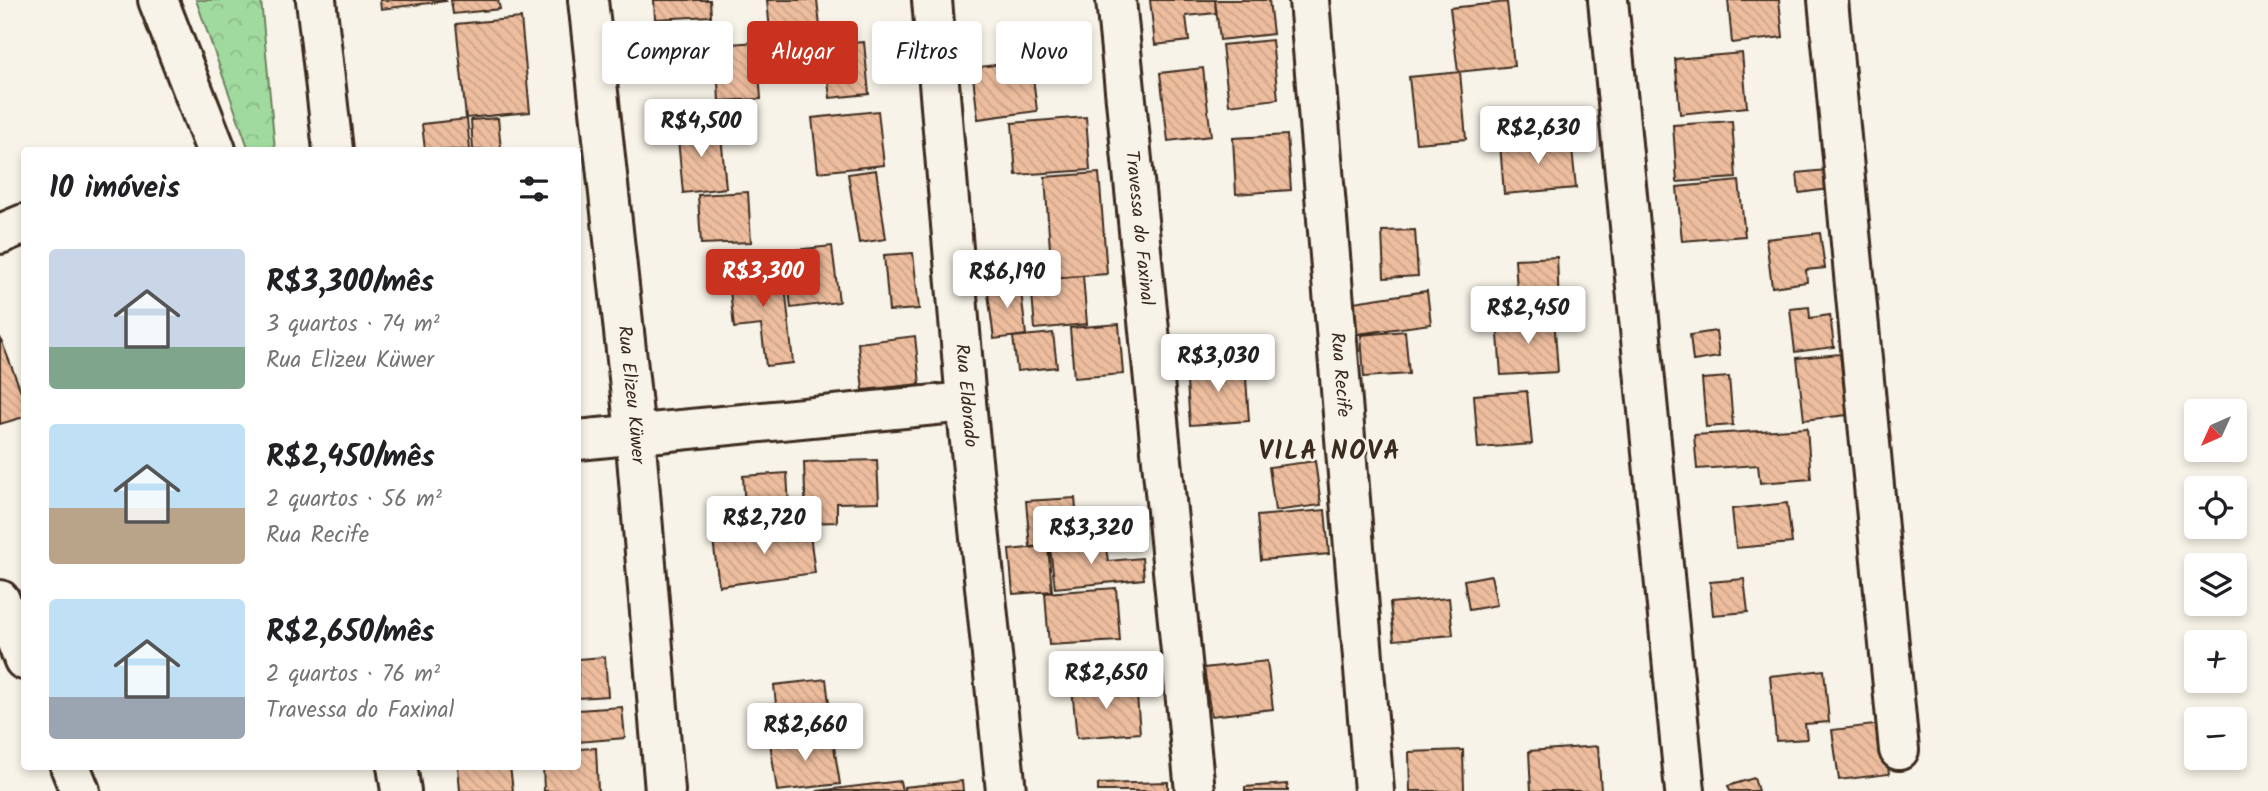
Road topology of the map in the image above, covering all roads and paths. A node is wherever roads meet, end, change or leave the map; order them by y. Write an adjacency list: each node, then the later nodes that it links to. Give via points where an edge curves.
1 (158, 0): 9 (street)
2 (316, 0): 10 (street)
3 (588, 0): 14 (street, Rua Elizeu Küwer)
4 (932, 0): 13 (street, Rua Eldorado)
5 (1116, 0): 25 (street, Travessa do Faxinal)
6 (1309, 0): 26 (street, Rua Recife)
7 (1608, 0): 27 (street)
8 (1828, 0): 18 (street)
9 (211, 147)
10 (333, 147)
11 (21, 225): 12 (street)
12 (0, 234)
13 (966, 402): 14 (street); 24 (street, Rua Eldorado)
14 (635, 433): 15 (street); 23 (street, Rua Elizeu Küwer)
15 (581, 440)
16 (0, 600): 17 (street)
17 (21, 651)
18 (1899, 750)
19 (72, 770): 21 (street)
20 (398, 770): 22 (street)
21 (80, 791)
22 (401, 791)
23 (665, 791)
24 (1006, 791)
25 (1195, 791)
26 (1374, 791)
27 (1685, 791)

